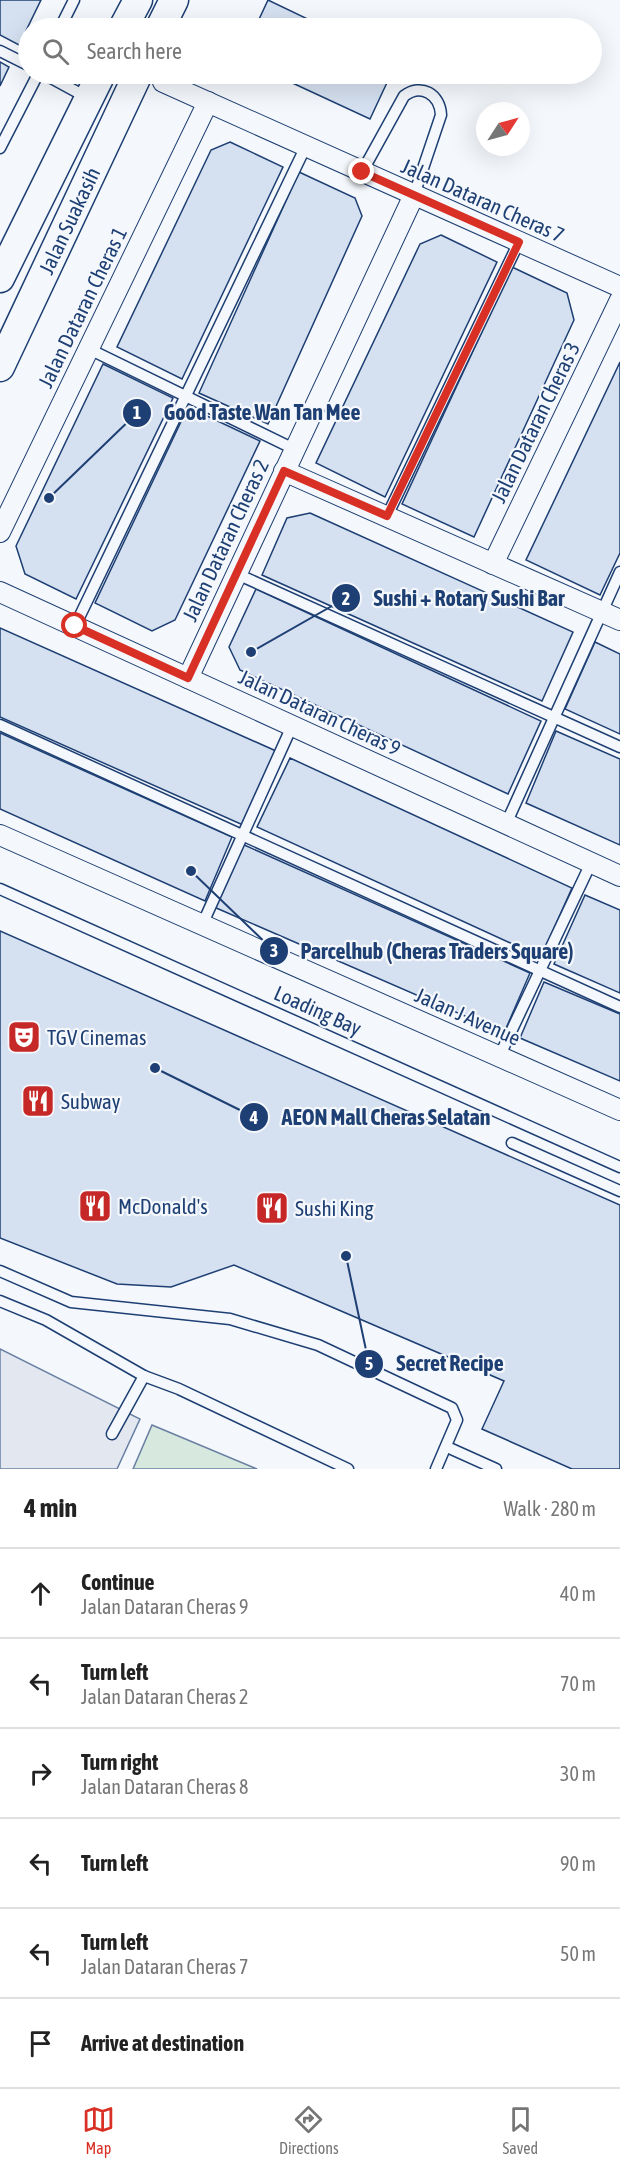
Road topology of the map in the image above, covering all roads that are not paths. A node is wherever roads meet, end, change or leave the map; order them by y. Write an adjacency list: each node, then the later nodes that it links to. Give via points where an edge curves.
1 (74, 0): 4 (lane)
2 (138, 0): 5 (main road)
3 (174, 0): 6 (main road)
4 (65, 18)
5 (128, 18)
6 (165, 18)
7 (0, 51): 8 (lane)
8 (18, 60)
9 (33, 84): 15 (lane)
10 (145, 84): 23 (main road, Jalan Suakasih)
11 (156, 84): 13 (street, Jalan Dataran Cheras 7)
12 (95, 86): 19 (main road, Jalan Suakasih)
13 (208, 102): 14 (street, Jalan Dataran Cheras 7); 22 (street, Jalan Dataran Cheras 1)
14 (306, 146): 16 (street, Jalan Dataran Cheras 7); 24 (lane)
15 (0, 148)
16 (362, 172): 17 (street, Jalan Dataran Cheras 7); 17 (lane, via 404,96 416,90 429,92 439,101 441,115)
17 (414, 195): 18 (street, Jalan Dataran Cheras 7); 25 (street, Jalan Dataran Cheras 2)
18 (519, 242): 20 (street, Jalan Dataran Cheras 7); 27 (lane)
19 (0, 278)
20 (620, 287)
21 (620, 300): 29 (street, Jalan Dataran Cheras 3)
22 (88, 349): 24 (lane); 28 (street, Jalan Dataran Cheras 1)
23 (0, 367)
24 (186, 396): 25 (lane); 35 (lane)
25 (294, 449): 26 (street, Jalan Dataran Cheras 2)
26 (284, 471): 27 (street); 31 (street, Jalan Dataran Cheras 2)
27 (387, 516): 29 (street)
28 (0, 532)
29 (493, 564): 33 (street)
30 (620, 572): 33 (lane)
31 (237, 574): 36 (street, Jalan Dataran Cheras 2); 37 (lane)
32 (0, 592): 35 (street, Jalan Dataran Cheras 9)
33 (602, 612): 34 (street); 37 (lane)
34 (620, 620)
35 (75, 626): 36 (street, Jalan Dataran Cheras 9)
36 (188, 678): 39 (street, Jalan Dataran Cheras 9)
37 (554, 717): 40 (lane); 41 (lane)
38 (0, 724): 43 (lane)
39 (292, 726): 41 (street, Jalan Dataran Cheras 9); 43 (lane)
40 (620, 747)
41 (506, 824): 44 (street, Jalan Dataran Cheras 9)
42 (0, 835): 47 (street, Jalan J Avenue)
43 (243, 835): 47 (lane); 48 (lane)
44 (591, 863): 45 (street, Jalan Dataran Cheras 9); 48 (lane)
45 (620, 876)
46 (0, 889): 53 (lane, Loading Bay)
47 (202, 925): 50 (street, Jalan J Avenue)
48 (540, 971): 49 (lane); 50 (lane)
49 (620, 1007)
50 (499, 1057): 51 (street, Jalan J Avenue)
51 (620, 1110)
52 (512, 1143): 54 (lane)
53 (620, 1167)
54 (620, 1191)
55 (0, 1271): 59 (lane, via 71,1302 230,1319 318,1345 452,1408 457,1420)
56 (0, 1301): 57 (lane, via 46,1320)
57 (144, 1376): 58 (lane); 60 (lane)
58 (112, 1434)
59 (447, 1447): 61 (lane); 62 (lane)
60 (348, 1469)
61 (436, 1469)
62 (496, 1469)

